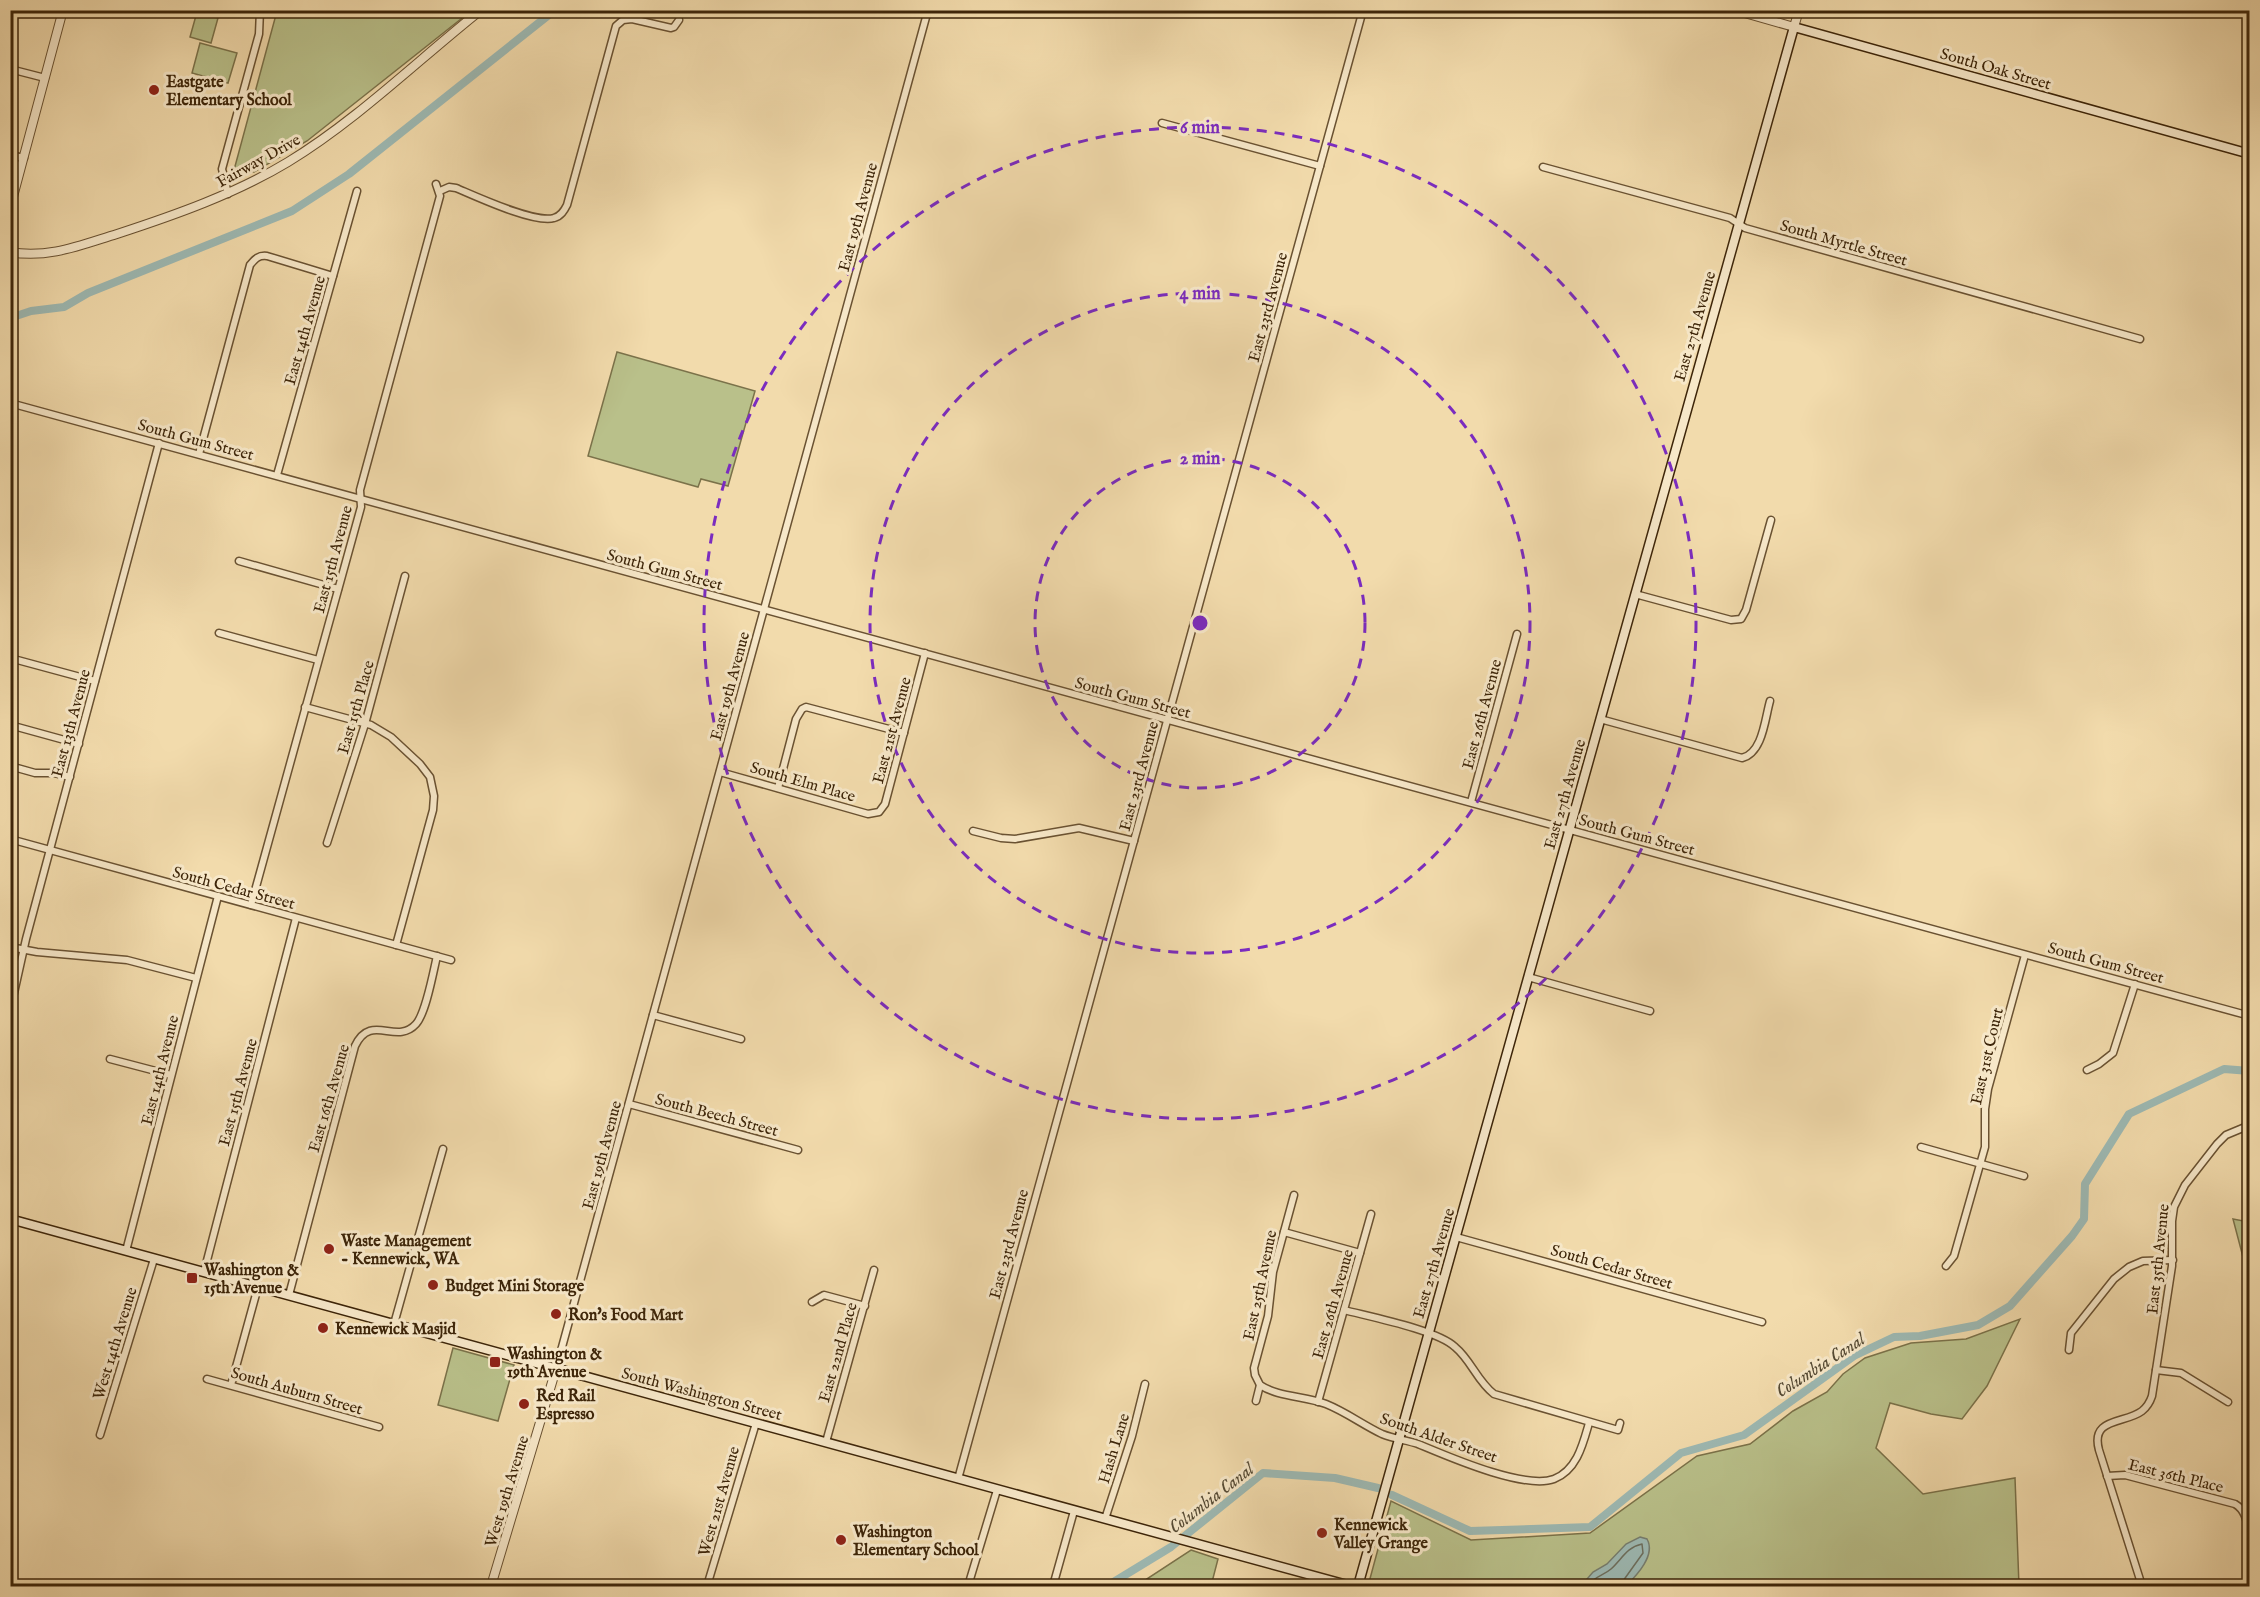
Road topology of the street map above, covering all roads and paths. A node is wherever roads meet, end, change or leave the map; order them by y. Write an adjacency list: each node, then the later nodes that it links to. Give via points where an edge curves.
1 (63, 10): 11 (street)
2 (260, 10): 19 (street, via 259,34 222,169)
3 (481, 10): 19 (street, Fairway Drive, via 308,149)
4 (928, 10): 35 (street, East 19th Avenue)
5 (1363, 10): 16 (street, East 23rd Avenue)
6 (1734, 10): 9 (street, South Oak Street)
7 (1798, 10): 9 (street, East 27th Avenue)
8 (679, 20): 29 (street, East 15th Avenue, via 671,28 632,19 616,26 562,213 554,218 540,218 456,188 438,187 440,196 360,490)
9 (1794, 27): 13 (main road, South Oak Street); 21 (main road, East 27th Avenue)
10 (10, 69): 11 (street)
11 (45, 78): 15 (street)
12 (1162, 123): 16 (street)
13 (2250, 154)
14 (10, 155): 15 (street)
15 (24, 158): 20 (street)
16 (1320, 166): 45 (street, East 23rd Avenue)
17 (1543, 167): 21 (street, South Myrtle Street)
18 (357, 191): 23 (street, East 14th Avenue)
19 (228, 194): 22 (street, Fairway Drive, via 61,251)
20 (10, 208)
21 (1738, 224): 24 (street, South Myrtle Street); 34 (main road, East 27th Avenue)
22 (10, 252)
23 (333, 276): 27 (street, via 267,256 258,257 250,265); 28 (street, East 14th Avenue)
24 (2140, 339)
25 (10, 403): 26 (street, South Gum Street)
26 (159, 443): 27 (street, South Gum Street); 41 (street, East 13th Avenue)
27 (199, 454): 28 (street, South Gum Street)
28 (277, 475): 29 (street, South Gum Street)
29 (361, 499): 33 (street, East 15th Avenue); 35 (street, South Gum Street)
30 (1771, 520): 34 (street, via 1741,619 1731,620)
31 (239, 561): 33 (street)
32 (405, 576): 47 (street, East 15th Place)
33 (338, 589): 40 (street, East 15th Avenue)
34 (1635, 594): 44 (main road, East 27th Avenue)
35 (764, 610): 38 (street, South Gum Street); 51 (street, East 19th Avenue)
36 (219, 633): 40 (street)
37 (1516, 634): 54 (street, East 26th Avenue)
38 (925, 654): 45 (street, South Gum Street); 48 (street, East 21st Avenue)
39 (10, 658): 41 (street)
40 (318, 660): 43 (street, East 15th Avenue)
41 (95, 681): 49 (street, East 13th Avenue)
42 (1770, 701): 44 (street, via 1757,747 1742,758)
43 (305, 707): 47 (street); 63 (street, East 15th Avenue)
44 (1600, 719): 56 (main road, East 27th Avenue)
45 (1167, 720): 54 (street, South Gum Street); 59 (street, East 23rd Avenue)
46 (10, 724): 49 (street)
47 (365, 724): 60 (street, East 15th Place); 65 (street, via 387,733 405,749 430,777 434,796)
48 (904, 733): 53 (street, via 813,708 802,710 796,719); 55 (street, East 21st Avenue, via 885,804)
49 (79, 744): 52 (street, East 13th Avenue)
50 (10, 766): 52 (street)
51 (720, 772): 53 (street, South Elm Place); 76 (street, East 19th Avenue)
52 (70, 777): 61 (street, East 13th Avenue)
53 (778, 788): 55 (street, South Elm Place, via 868,814)
54 (1471, 802): 56 (street, South Gum Street)
55 (879, 812)
56 (1569, 830): 68 (street, South Gum Street); 71 (main road, East 27th Avenue)
57 (973, 831): 59 (street, via 1015,839 1079,828)
58 (10, 839): 61 (street, South Cedar Street)
59 (1134, 841): 127 (street, East 23rd Avenue)
60 (327, 843)
61 (50, 850): 62 (street, South Cedar Street); 67 (street, East 13th Avenue)
62 (218, 896): 63 (street, South Cedar Street); 72 (street, East 14th Avenue)
63 (251, 905): 64 (street, South Cedar Street)
64 (296, 918): 65 (street, South Cedar Street); 100 (street, East 15th Avenue)
65 (396, 945): 69 (street, South Cedar Street)
66 (10, 947): 67 (street)
67 (24, 950): 72 (street, via 127,960); 74 (street, East 13th Avenue)
68 (2025, 955): 73 (street, South Gum Street); 87 (street, East 31st Court, via 1986,1099)
69 (437, 956): 70 (street, South Cedar Street); 102 (street, East 16th Avenue, via 421,1015 410,1030 398,1033 373,1029 355,1046)
70 (451, 960)
71 (1528, 977): 75 (street); 93 (main road, East 27th Avenue)
72 (196, 978): 81 (street, East 14th Avenue)
73 (2134, 984): 77 (street, South Gum Street); 80 (street, via 2113,1053)
74 (10, 1011)
75 (1650, 1011)
76 (653, 1015): 78 (street); 82 (street, East 19th Avenue)
77 (2250, 1016)
78 (741, 1039)
79 (110, 1059): 81 (street)
80 (2087, 1070)
81 (171, 1075): 94 (street, East 14th Avenue)
82 (629, 1104): 86 (street, South Beech Street); 110 (street, East 19th Avenue)
83 (2250, 1125): 97 (street, East 35th Avenue, via 2226,1135 2178,1196 2172,1221)
84 (1921, 1147): 87 (street)
85 (443, 1149): 107 (street)
86 (798, 1150)
87 (1981, 1163): 88 (street); 98 (street, East 31st Court, via 1954,1256)
88 (2024, 1176)
89 (1294, 1195): 92 (street, East 25th Avenue)
90 (1371, 1214): 95 (street, East 26th Avenue)
91 (10, 1219): 94 (main road, South Washington Street)
92 (1284, 1232): 95 (street); 113 (street, East 25th Avenue, via 1254,1368)
93 (1456, 1237): 106 (street, South Cedar Street); 108 (main road, East 27th Avenue)
94 (126, 1251): 96 (main road, South Washington Street)
95 (1360, 1253): 105 (street, East 26th Avenue)
96 (154, 1258): 100 (main road, South Washington Street); 123 (street, West 14th Avenue)
97 (2173, 1260): 109 (street, via 2143,1261 2129,1267 2071,1333); 111 (street, East 35th Avenue)
98 (1946, 1266)
99 (874, 1270): 104 (street, East 22nd Place)
100 (204, 1272): 101 (main road, South Washington Street)
101 (258, 1287): 102 (main road, South Washington Street); 115 (street)
102 (289, 1295): 107 (main road, South Washington Street)
103 (812, 1302): 104 (street, via 824,1295)
104 (865, 1306): 125 (street, East 22nd Place)
105 (1344, 1310): 108 (street); 118 (street, East 26th Avenue)
106 (1762, 1322)
107 (394, 1324): 110 (main road, South Washington Street)
108 (1429, 1334): 120 (street, via 1458,1349 1494,1394); 124 (main road, East 27th Avenue)
109 (2069, 1350)
110 (556, 1369): 119 (main road, South Washington Street); 132 (street, West 19th Avenue)
111 (2156, 1370): 117 (street, via 2181,1373); 126 (street, East 35th Avenue, via 2148,1405 2133,1416 2106,1425 2098,1433)
112 (207, 1379): 115 (street, South Auburn Street)
113 (1258, 1383): 116 (street, East 25th Avenue); 118 (street, South Alder Street)
114 (1144, 1384): 130 (street, Hash Lane)
115 (231, 1385): 122 (street, South Auburn Street)
116 (1257, 1401)
117 (2228, 1401)
118 (1318, 1402): 124 (street, South Alder Street)
119 (756, 1423): 125 (main road, South Washington Street); 133 (street, West 21st Avenue)
120 (1589, 1423): 121 (street, via 1618,1431); 124 (street, South Alder Street, via 1575,1461 1555,1479 1541,1481 1450,1458)
121 (1620, 1423)
122 (379, 1427)
123 (100, 1435)
124 (1399, 1440): 137 (main road, East 27th Avenue)
125 (826, 1442): 127 (main road, South Washington Street)
126 (2107, 1476): 131 (street, East 36th Place, via 2126,1475 2235,1504 2245,1515); 138 (street)
127 (958, 1479): 128 (main road, South Washington Street)
128 (997, 1490): 129 (main road, South Washington Street); 134 (street)
129 (1074, 1511): 130 (main road, South Washington Street); 135 (street)
130 (1105, 1519): 136 (main road, South Washington Street)
131 (2250, 1537)
132 (491, 1587)
133 (707, 1587)
134 (968, 1587)
135 (1053, 1587)
136 (1351, 1587)
137 (1358, 1587)
138 (2142, 1587)

